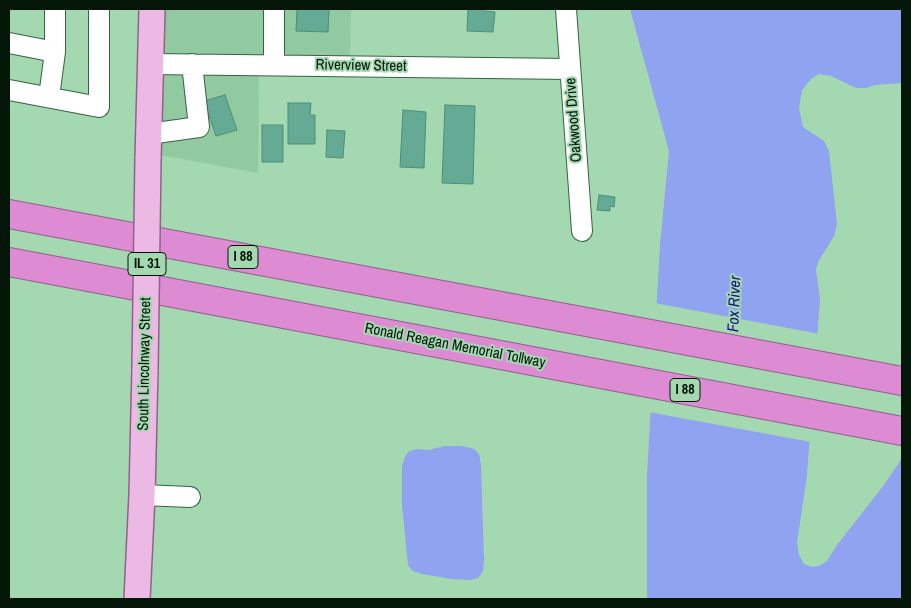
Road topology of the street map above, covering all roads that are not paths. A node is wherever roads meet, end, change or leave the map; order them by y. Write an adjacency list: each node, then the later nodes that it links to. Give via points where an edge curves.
1 (55, 9): 7 (street)
2 (99, 9): 13 (street, via 99,107)
3 (152, 9): 8 (main road, South Lincolnway Street / IL 31)
4 (274, 9): 10 (street)
5 (566, 9): 11 (street, Oakwood Drive)
6 (9, 43): 7 (street)
7 (56, 52): 13 (street)
8 (152, 64): 9 (street, Riverview Street); 14 (main road, South Lincolnway Street / IL 31)
9 (192, 64): 10 (street, Riverview Street); 14 (street, via 200,127)
10 (274, 65): 11 (street, Riverview Street)
11 (570, 69): 16 (street, Oakwood Drive)
12 (9, 90): 13 (street)
13 (49, 97)
14 (149, 134): 20 (main road, South Lincolnway Street / IL 31, bridge)
15 (9, 214): 18 (highway, I 88)
16 (582, 231)
17 (9, 262): 19 (highway, Ronald Reagan Memorial Tollway / I 88)
18 (902, 381)
19 (902, 431)
20 (142, 495): 21 (street); 22 (main road, South Lincolnway Street / IL 31)
21 (190, 497)
22 (137, 599)

